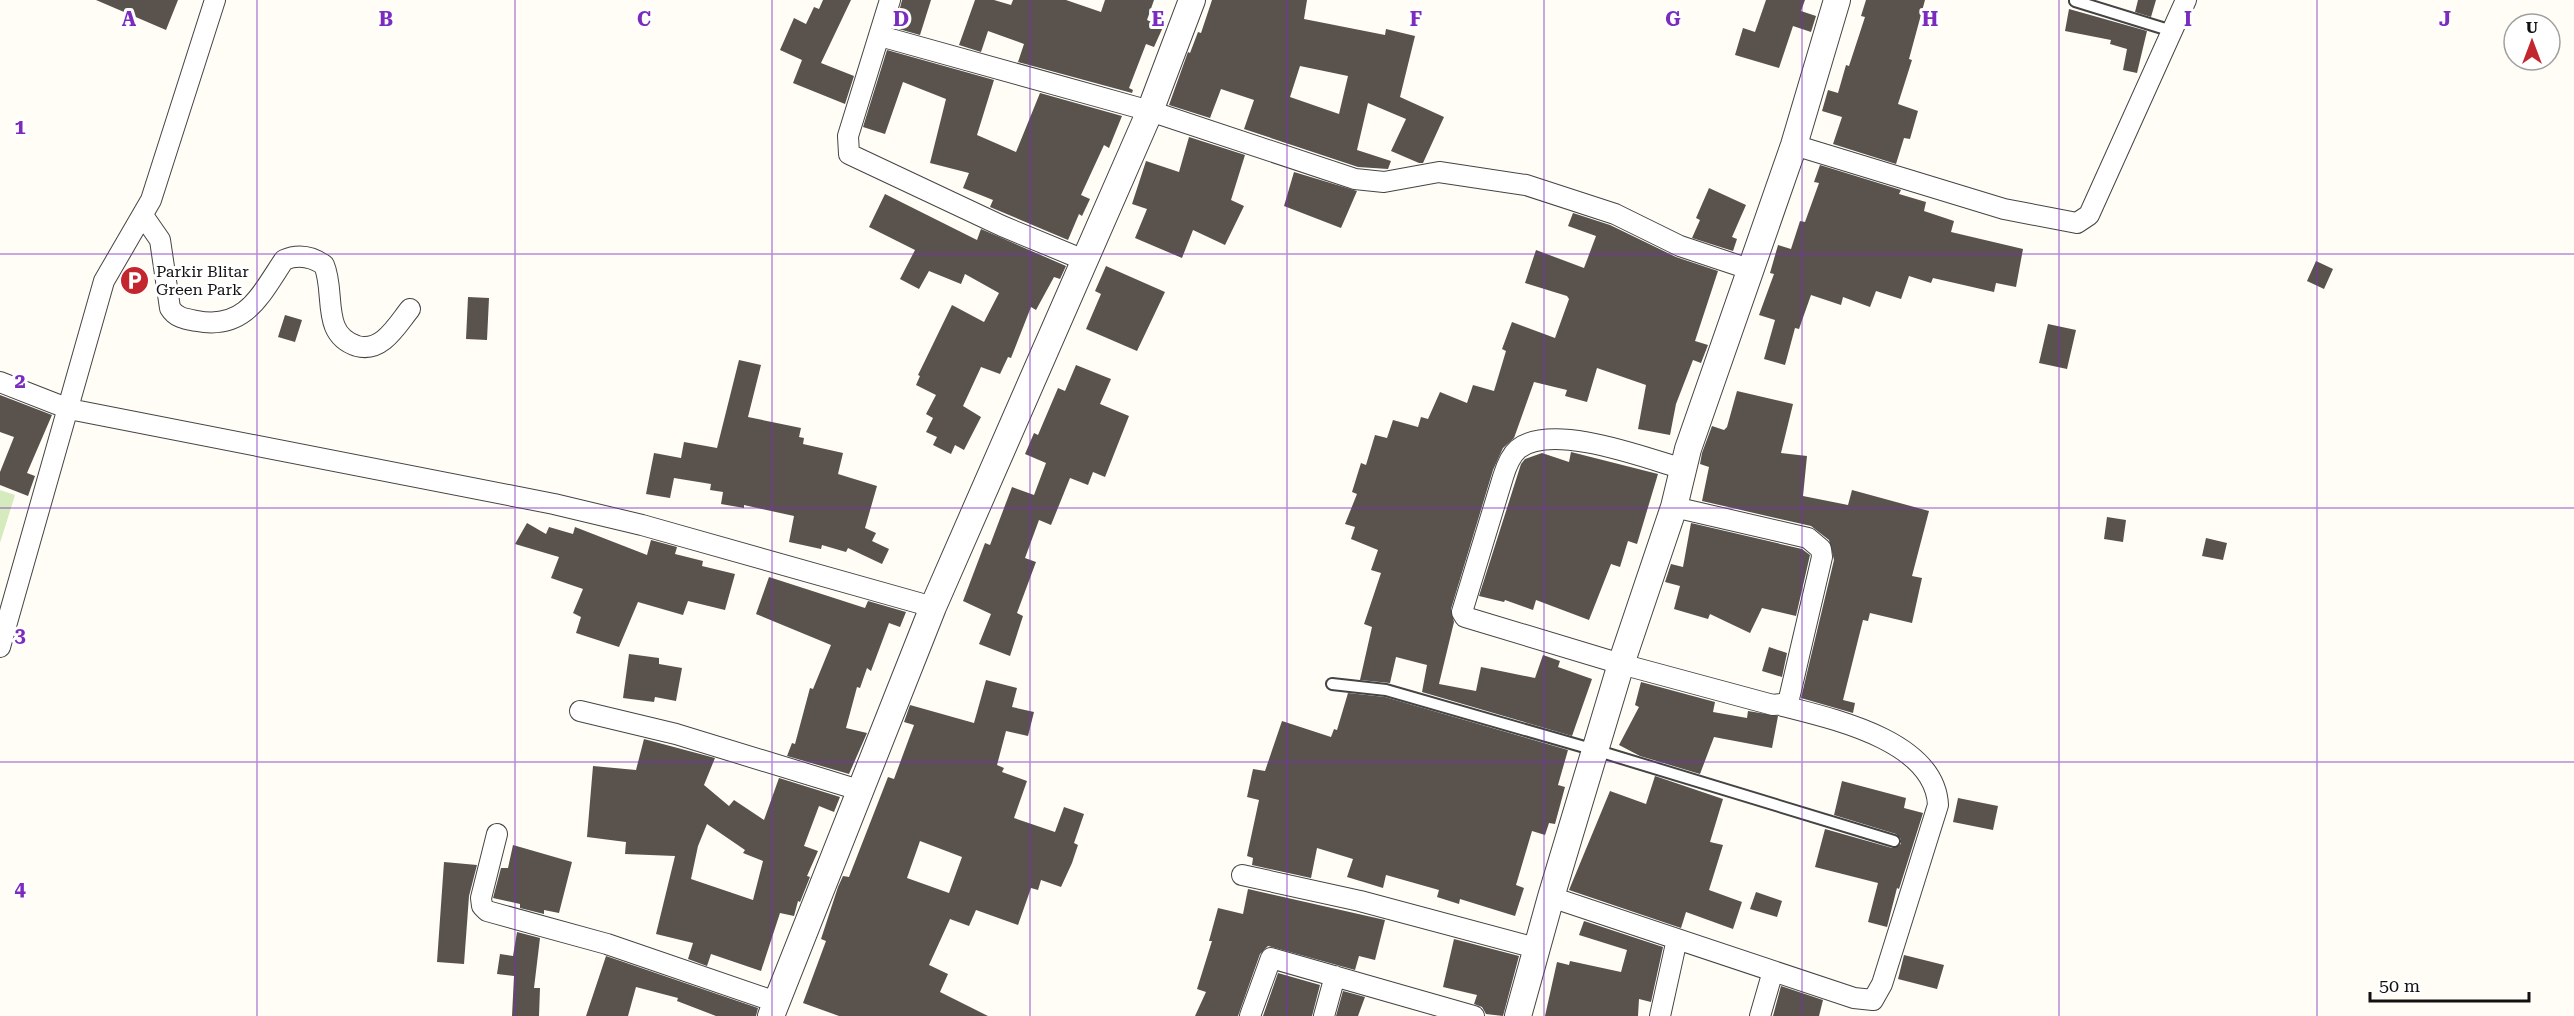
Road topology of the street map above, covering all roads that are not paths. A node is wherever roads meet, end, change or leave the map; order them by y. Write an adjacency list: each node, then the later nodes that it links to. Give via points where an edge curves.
1 (215, 0): 11 (street)
2 (890, 0): 8 (street)
3 (1192, 0): 9 (street)
4 (1837, 0): 10 (street)
5 (2186, 0): 7 (street)
6 (2075, 1): 7 (lane)
7 (2172, 31): 10 (street, via 2089,214 2077,223 2004,208)
8 (880, 36): 9 (street); 12 (street, via 848,136 849,154)
9 (1150, 111): 12 (street); 13 (street, via 1355,179 1384,182 1439,172 1526,185 1615,214 1680,246)
10 (1794, 145): 13 (street)
11 (144, 217): 14 (street, via 160,240 170,308 181,318 214,324 241,317 284,260 294,256 305,256 324,265 337,334 351,344 371,347 386,340); 16 (street, via 104,281)
12 (1084, 260): 19 (street)
13 (1752, 270): 17 (street)
14 (410, 309)
15 (0, 382): 16 (street)
16 (69, 409): 19 (street, via 554,504); 20 (street)
17 (1683, 469): 18 (street); 21 (street, via 1609,447 1562,439 1520,448 1503,477 1462,612 1465,617)
18 (1674, 507): 21 (street); 23 (street, via 1808,538 1821,549 1790,699)
19 (933, 607): 26 (street)
20 (0, 647)
21 (1621, 664): 23 (street); 25 (street)
22 (1332, 684): 25 (lane, via 1386,690)
23 (1783, 706): 33 (street, via 1861,729 1902,749 1932,779 1938,805 1877,996 1866,1001)
24 (580, 711): 26 (street, via 676,734)
25 (1595, 750): 28 (lane); 30 (street)
26 (859, 790): 35 (street)
27 (497, 834): 35 (street, via 481,898 487,911 607,944)
28 (1894, 841)
29 (1242, 875): 32 (street, via 1360,901)
30 (1551, 897): 31 (street); 32 (street)
31 (1677, 939): 33 (street); 40 (street)
32 (1536, 948): 39 (street)
33 (1773, 971): 41 (street)
34 (1335, 976): 36 (street, via 1271,958); 37 (street); 38 (street)
35 (773, 1009)
36 (1250, 1016)
37 (1324, 1016)
38 (1474, 1016)
39 (1518, 1016)
40 (1660, 1016)
41 (1760, 1016)

